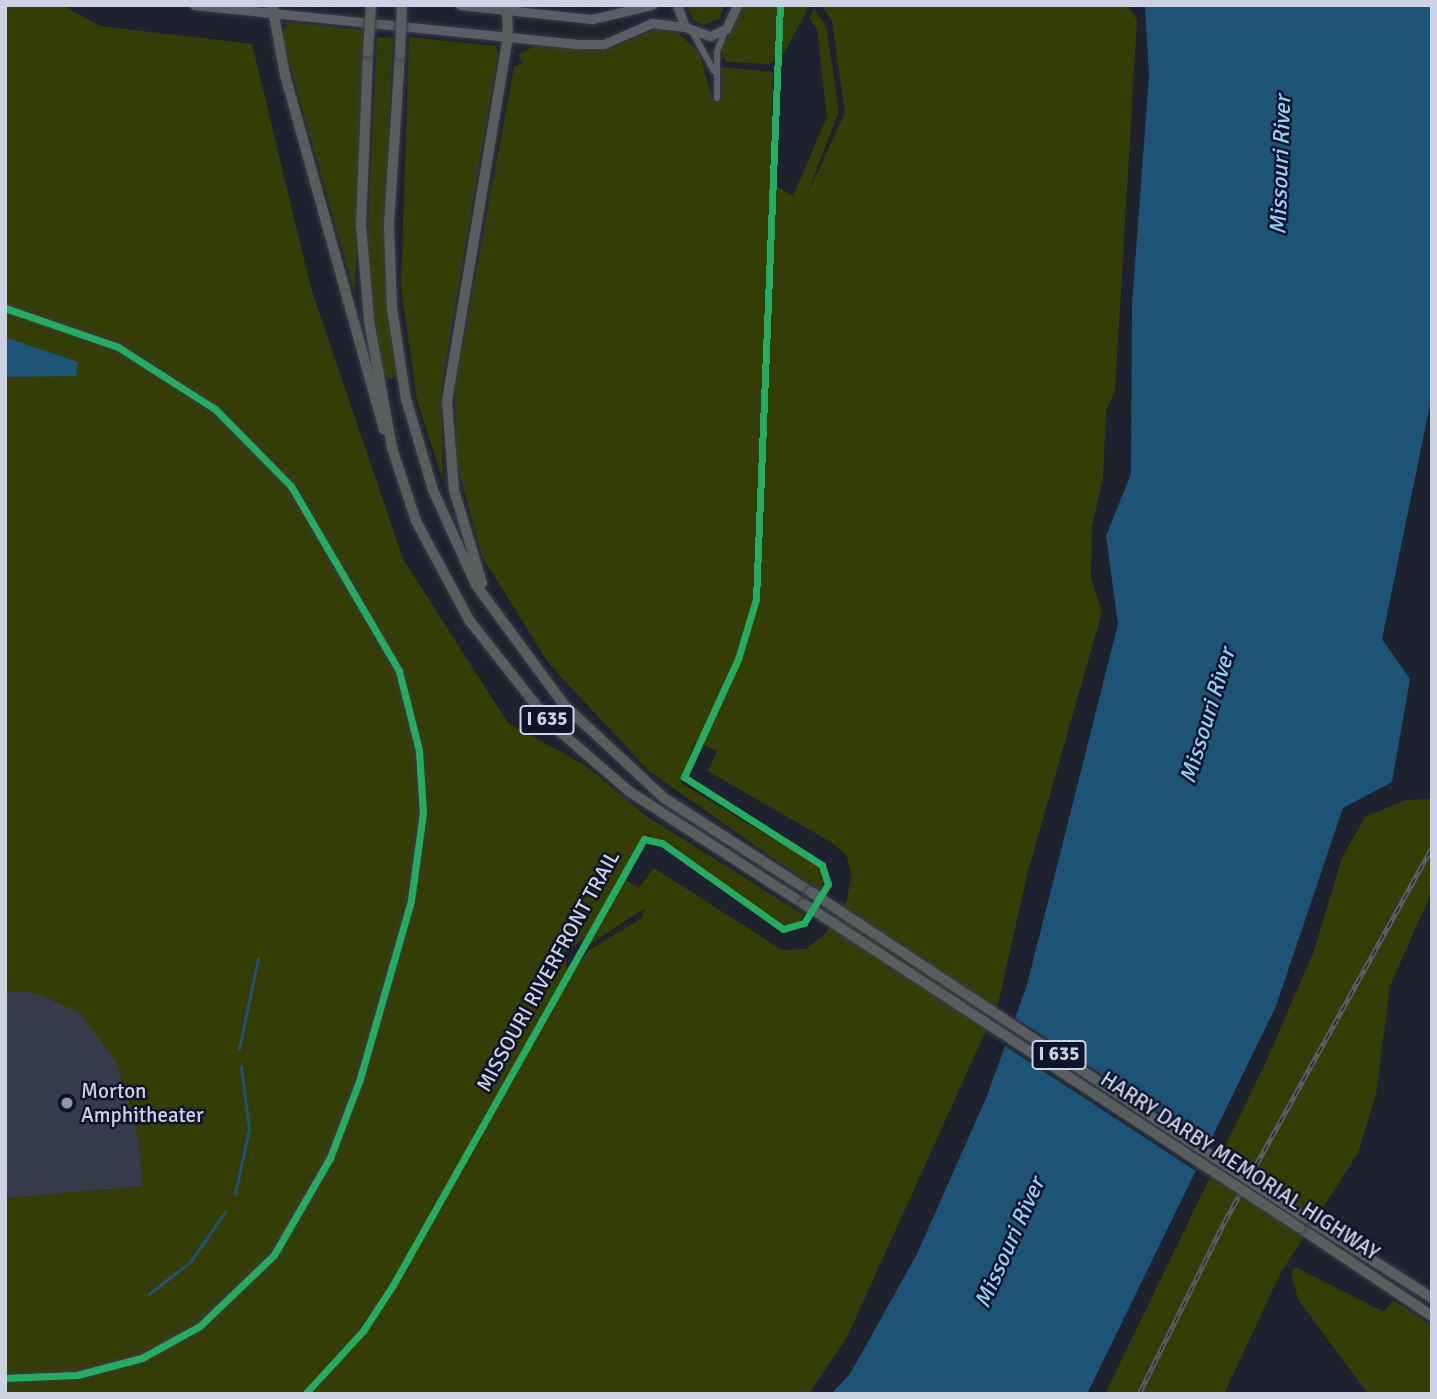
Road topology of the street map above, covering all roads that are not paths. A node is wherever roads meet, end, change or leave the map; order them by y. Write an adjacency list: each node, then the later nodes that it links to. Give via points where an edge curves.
1 (194, 5): 8 (street)
2 (371, 5): 17 (highway, HARRY DARBY MEMORIAL HIGHWAY / I 635, bridge, via 361,225 369,321)
3 (402, 5): 18 (highway, HARRY DARBY MEMORIAL HIGHWAY / I 635, bridge, via 388,226 406,399 433,490)
4 (460, 5): 9 (street)
5 (652, 5): 9 (street, via 592,19)
6 (677, 5): 10 (street)
7 (737, 5): 11 (street)
8 (271, 8): 13 (street); 17 (highway, via 369,394)
9 (507, 8): 13 (highway)
10 (685, 27): 12 (street); 13 (street, via 652,23 604,44)
11 (726, 29): 12 (street, via 710,36); 14 (street)
12 (694, 33): 14 (street)
13 (508, 38): 18 (highway, via 447,401 454,490)
14 (715, 72): 15 (street)
15 (717, 98)
16 (5, 308): 21 (street, via 118,347 215,409 291,486 399,671 419,750 423,813 411,901 360,1079 330,1158 274,1255 200,1326 142,1358 77,1375)
17 (392, 447): 20 (highway, HARRY DARBY MEMORIAL HIGHWAY / I 635, bridge, via 416,521 468,620 550,723 630,792)
18 (492, 612): 19 (highway, HARRY DARBY MEMORIAL HIGHWAY / I 635, bridge, via 564,705 664,798)
19 (1432, 1298)
20 (1432, 1316)
21 (5, 1378)

